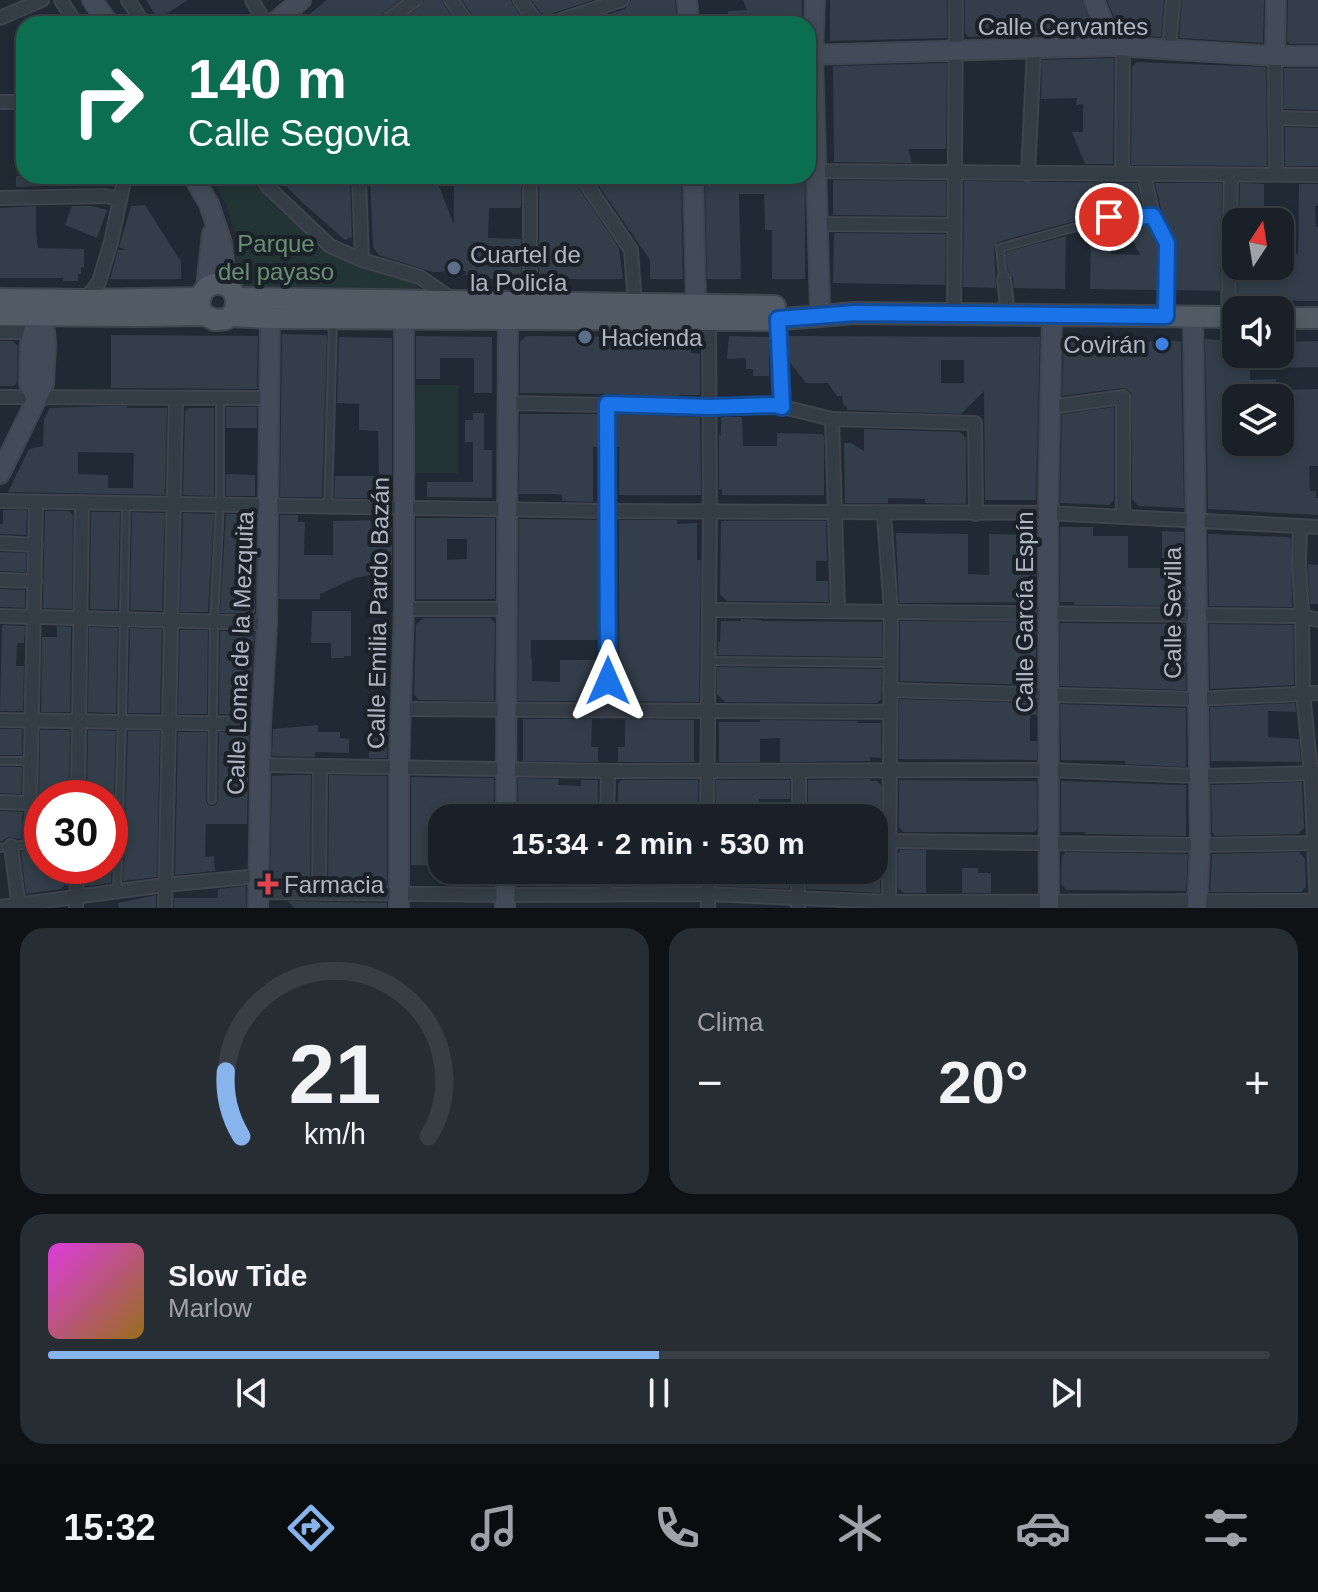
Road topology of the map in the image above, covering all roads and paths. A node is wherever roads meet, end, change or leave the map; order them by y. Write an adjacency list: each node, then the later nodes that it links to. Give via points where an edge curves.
1 (42, 0): 12 (street)
2 (301, 0): 9 (street)
3 (415, 0): 10 (street)
4 (622, 0): 11 (street)
5 (956, 0): 15 (street)
6 (1094, 0): 13 (street)
7 (1173, 0): 16 (street)
8 (1276, 0): 18 (street)
9 (282, 16)
10 (393, 16)
11 (576, 16)
12 (0, 18)
13 (1118, 47): 14 (street, Calle Cervantes); 16 (street, Calle Cervantes); 25 (street)
14 (1034, 49): 15 (street, Calle Cervantes); 24 (street)
15 (955, 50): 17 (street, Calle Cervantes); 23 (street)
16 (1169, 50): 18 (street, Calle Cervantes)
17 (816, 55)
18 (1275, 56): 19 (street, Calle Cervantes); 20 (street)
19 (1318, 56)
20 (1276, 118): 21 (street); 27 (street)
21 (1318, 119)
22 (816, 171): 23 (street)
23 (955, 172): 24 (street); 42 (street)
24 (1028, 174): 25 (street)
25 (1122, 174): 26 (street)
26 (1144, 174): 28 (street); 40 (street)
27 (1276, 174): 28 (street); 29 (street)
28 (1231, 175): 45 (street)
29 (1318, 175)
30 (123, 184): 39 (street)
31 (198, 184): 47 (street, via 222,243)
32 (266, 184): 43 (street, via 330,246)
33 (359, 184): 43 (street)
34 (530, 184): 51 (street)
35 (586, 184): 49 (street, via 631,250)
36 (694, 184): 52 (street)
37 (814, 184): 41 (street)
38 (0, 198): 39 (street)
39 (119, 199): 46 (street, via 99,282)
40 (1153, 216): 44 (lane, via 1109,217 1097,225 1000,248); 60 (street, via 1167,243)
41 (819, 224): 42 (street); 50 (street)
42 (954, 225): 55 (street)
43 (362, 260): 48 (street, via 420,277)
44 (1004, 279): 57 (street)
45 (1232, 296)
46 (85, 300): 47 (main road); 53 (main road); 56 (street, via 52,306)
47 (217, 300): 48 (main road); 58 (main road); 63 (main road)
48 (455, 302): 51 (main road)
49 (635, 304): 51 (main road); 52 (main road)
50 (820, 309): 52 (main road); 54 (main road); 70 (street)
51 (531, 311): 52 (main road); 66 (main road)
52 (702, 312): 70 (main road); 79 (street)
53 (0, 313): 56 (main road); 71 (street)
54 (855, 313): 55 (main road); 69 (main road)
55 (954, 314): 57 (main road)
56 (39, 315): 58 (main road); 71 (street, via 31,333)
57 (1008, 315): 59 (main road)
58 (68, 316): 71 (street)
59 (1052, 316): 60 (main road); 81 (street, Calle García Espín)
60 (1166, 316): 61 (main road)
61 (1193, 317): 62 (main road); 101 (street, Calle Sevilla)
62 (1222, 317)
63 (270, 318): 64 (main road); 74 (street, Calle Loma de la Mezquita)
64 (333, 318): 65 (main road); 91 (lane)
65 (404, 318): 66 (main road); 92 (street, Calle Emilia Pardo Bazán)
66 (508, 318): 77 (street)
67 (1294, 318): 68 (main road)
68 (1318, 318)
69 (778, 319): 70 (main road); 80 (street)
70 (751, 320)
71 (34, 340): 73 (street, via 29,384)
72 (0, 397): 73 (street)
73 (36, 398): 75 (street); 83 (street)
74 (269, 398): 76 (street); 90 (street, Calle Loma de la Mezquita)
75 (176, 399): 76 (street); 88 (street)
76 (220, 399): 89 (lane)
77 (507, 403): 78 (street); 93 (street)
78 (607, 404): 79 (street); 94 (street)
79 (710, 407): 80 (street); 95 (street)
80 (782, 407): 82 (street)
81 (1050, 407): 97 (street, Calle García Espín); 100 (street, via 1123,397)
82 (832, 419): 96 (street); 99 (street, via 975,423)
83 (0, 474)
84 (0, 501): 85 (street)
85 (36, 502): 86 (street); 105 (street)
86 (82, 502): 87 (street); 118 (street)
87 (126, 503): 88 (street); 119 (lane)
88 (175, 504): 89 (street); 120 (street)
89 (220, 504): 90 (street); 122 (lane)
90 (268, 505): 91 (street); 123 (street, Calle Loma de la Mezquita)
91 (328, 506): 92 (street)
92 (404, 507): 93 (street); 108 (street, Calle Emilia Pardo Bazán)
93 (507, 510): 94 (street); 109 (street)
94 (608, 511): 95 (street); 133 (street)
95 (710, 511): 96 (street); 110 (street)
96 (834, 513): 98 (street); 111 (street)
97 (1048, 513): 99 (street); 100 (street); 113 (street, Calle García Espín)
98 (884, 514): 99 (street); 112 (street)
99 (976, 514)
100 (1123, 517): 101 (street)
101 (1196, 520): 102 (street); 114 (street, Calle Sevilla)
102 (1300, 526): 103 (street); 116 (street)
103 (1318, 527)
104 (0, 543): 105 (street)
105 (36, 545): 107 (street)
106 (0, 580): 107 (street)
107 (35, 581): 117 (street)
108 (404, 609): 109 (street); 131 (street, Calle Emilia Pardo Bazán)
109 (507, 609): 132 (street)
110 (709, 610): 111 (street); 124 (street)
111 (838, 610): 112 (street)
112 (891, 612): 113 (street); 125 (street)
113 (1049, 614): 114 (street); 127 (street, Calle García Espín)
114 (1195, 615): 116 (street); 130 (street, Calle Sevilla)
115 (0, 616): 117 (street)
116 (1302, 616): 121 (street); 128 (street)
117 (34, 617): 118 (street); 137 (street)
118 (80, 618): 119 (street); 138 (street)
119 (123, 619): 120 (street); 139 (lane)
120 (172, 620): 122 (street); 140 (street)
121 (1318, 620)
122 (214, 621): 123 (street); 141 (lane)
123 (267, 623): 142 (street, Calle Loma de la Mezquita)
124 (709, 661): 125 (lane); 134 (street)
125 (890, 663): 126 (street)
126 (890, 690): 127 (street); 135 (street)
127 (1048, 693): 130 (street); 149 (street, Calle García Espín)
128 (1303, 693): 129 (street); 130 (street); 154 (street)
129 (1318, 693)
130 (1197, 699): 155 (street, Calle Sevilla)
131 (402, 709): 132 (street); 147 (street, Calle Emilia Pardo Bazán)
132 (507, 710): 133 (street); 148 (street)
133 (608, 710): 134 (street)
134 (709, 710): 135 (street); 152 (street)
135 (890, 712): 151 (street)
136 (0, 720): 137 (street)
137 (32, 720): 138 (street); 144 (street)
138 (79, 721): 139 (street); 157 (street)
139 (122, 721): 140 (street); 172 (lane)
140 (169, 722): 141 (street); 171 (street)
141 (214, 723): 142 (street); 158 (lane)
142 (261, 724): 145 (street, Calle Loma de la Mezquita)
143 (0, 761): 144 (lane)
144 (31, 761): 156 (street)
145 (260, 765): 146 (street); 173 (street, Calle Loma de la Mezquita)
146 (320, 766): 147 (street); 174 (street)
147 (399, 766): 148 (street); 176 (street, Calle Emilia Pardo Bazán)
148 (506, 769): 150 (street); 161 (street)
149 (1048, 770): 151 (street); 155 (street); 166 (street, Calle García Espín)
150 (608, 771): 152 (street); 162 (street)
151 (890, 771): 153 (street); 165 (street)
152 (707, 772): 153 (street); 163 (street)
153 (799, 772): 164 (street)
154 (1314, 773): 155 (street); 167 (street)
155 (1198, 776): 168 (street, Calle Sevilla)
156 (31, 780)
157 (78, 780)
158 (212, 800)
159 (0, 802): 160 (street)
160 (24, 803)
161 (506, 804)
162 (607, 804)
163 (707, 804)
164 (799, 804)
165 (889, 841): 166 (street); 180 (street)
166 (1049, 842): 168 (street); 185 (street, Calle García Espín)
167 (1316, 843): 168 (street); 182 (street)
168 (1200, 845): 183 (street, Calle Sevilla)
169 (6, 847): 187 (street)
170 (605, 884): 175 (street)
171 (165, 885): 172 (street); 173 (street); 189 (street)
172 (117, 891): 178 (street)
173 (258, 892): 174 (street)
174 (319, 892): 176 (street)
175 (605, 894): 177 (street); 179 (street)
176 (399, 900): 179 (street)
177 (708, 901): 181 (street)
178 (76, 902): 187 (street)
179 (506, 902)
180 (889, 902): 181 (street); 185 (street)
181 (798, 903)
182 (1317, 903): 184 (street)
183 (1197, 904): 184 (street); 186 (street)
184 (1254, 904)
185 (1049, 905): 186 (street)
186 (1133, 905)
187 (19, 906): 188 (street)
188 (0, 907)
189 (165, 908)

